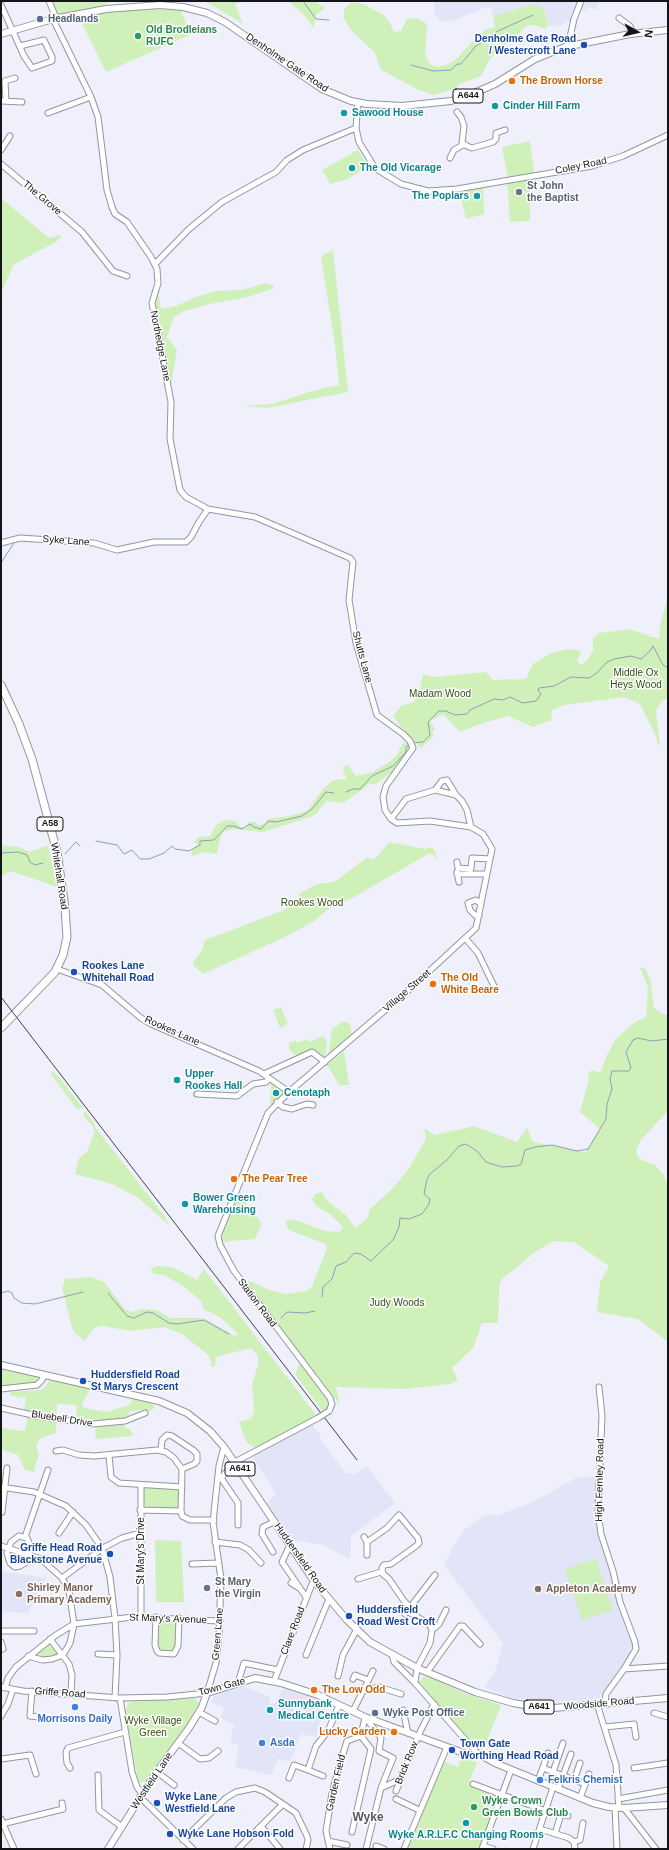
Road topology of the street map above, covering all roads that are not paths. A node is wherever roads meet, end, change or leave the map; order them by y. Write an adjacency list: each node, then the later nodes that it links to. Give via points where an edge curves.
1 (49, 1): 7 (street, Northedge Lane)
2 (581, 1): 15 (street)
3 (159, 3): 4 (main road, Denholme Gate Road / A644); 7 (main road, Denholme Gate Road / A644)
4 (168, 3): 20 (main road, Denholme Gate Road / A644, via 207,13 219,19 322,89)
5 (1, 5): 6 (street)
6 (8, 18): 9 (street); 10 (street)
7 (54, 18): 10 (main road, Denholme Gate Road / A644); 17 (street, Northedge Lane)
8 (619, 18): 13 (street, via 630,26)
9 (1, 20)
10 (13, 30): 12 (main road, Denholme Gate Road / A644); 14 (street)
11 (668, 30): 13 (main road, A644)
12 (1, 34)
13 (633, 34): 15 (main road, A644)
14 (20, 46): 14 (street, via 44,40 52,61 32,68)
15 (568, 46): 20 (main road, Denholme Gate Road / A644, via 535,59 495,84 451,101 402,106)
16 (16, 78): 18 (street, via 5,81)
17 (91, 97): 22 (street); 31 (street, Northedge Lane, via 98,116 112,207 115,214 127,222)
18 (3, 101): 19 (street)
19 (22, 102)
20 (358, 102): 23 (street, Coley Road)
21 (457, 112): 27 (street, via 464,126)
22 (48, 113)
23 (356, 128): 25 (street, Coley Road, via 359,142 379,172 401,184 433,191 592,166 623,156); 31 (street, via 303,150 287,160 276,172 222,202 189,229)
24 (506, 130): 27 (street, via 496,133 496,139 488,144 472,148)
25 (668, 135)
26 (10, 136): 28 (street)
27 (463, 145): 29 (street, via 454,150)
28 (1, 150)
29 (450, 158)
30 (1, 164): 32 (street, The Grove, via 82,232 113,271)
31 (155, 264): 33 (street, Northedge Lane, via 158,283 152,303 171,402 170,439 180,490)
32 (127, 276)
33 (208, 509): 34 (street, Syke Lane, via 186,542 154,542 117,550 94,543 20,538); 35 (street, Northedge Lane, via 255,517)
34 (1, 543)
35 (350, 558): 39 (street, Shutts Lane, via 353,562 349,600 356,643 378,715 403,734 412,745 386,786 383,804)
36 (1, 686): 48 (highway, Whitehall Road / A58, via 32,759 57,852 65,908 66,937 64,955)
37 (435, 790): 38 (street); 38 (street, via 442,781 447,780); 39 (street, via 406,799)
38 (456, 795): 40 (street, via 465,804)
39 (391, 819): 40 (street, via 403,824 430,821)
40 (471, 827): 41 (street, Village Street, via 486,838 492,849)
41 (490, 859): 42 (street, via 472,858 471,869 458,868); 43 (street, Village Street)
42 (457, 862)
43 (487, 874): 44 (street, via 457,873); 45 (street, Village Street)
44 (459, 882)
45 (481, 904): 46 (street, Village Street); 46 (street, via 476,900 468,903 474,915)
46 (479, 916): 47 (street, Village Street, via 476,928)
47 (466, 939): 49 (street, via 478,953); 51 (street, Village Street)
48 (57, 969): 50 (highway, Whitehall Road / A58); 52 (street, Rookes Lane, via 102,985 151,1024)
49 (494, 986)
50 (1, 1028)
51 (325, 1062): 52 (street, via 312,1052); 54 (street, Village Street)
52 (264, 1074): 53 (street, Rookes Lane)
53 (269, 1078): 54 (street, Rookes Lane); 55 (street, via 266,1082 253,1084 237,1096)
54 (289, 1092): 56 (street, Station Road)
55 (197, 1094)
56 (277, 1102): 57 (street, via 292,1109 307,1104); 68 (street, Station Road, bridge, via 268,1113 218,1236 234,1272 332,1404 328,1411 318,1418)
57 (313, 1105)
58 (1, 1365): 59 (main road, Huddersfield Road / A641)
59 (44, 1375): 61 (street, via 37,1385); 64 (main road, Huddersfield Road / A641, via 159,1401 187,1413 210,1431)
60 (599, 1387): 133 (street, High Fernley Road, via 602,1416 598,1512 601,1534 636,1649)
61 (1, 1389)
62 (1, 1408): 63 (street, Bluebell Drive, via 94,1424 125,1421)
63 (145, 1413)
64 (224, 1447): 68 (main road, Huddersfield Road / A641); 72 (street, Green Lane)
65 (161, 1450): 67 (street); 70 (street, via 174,1458); 70 (street, via 162,1440 167,1435 197,1454 194,1464)
66 (56, 1451): 67 (street)
67 (109, 1455): 73 (street, via 110,1473 114,1481)
68 (236, 1462): 72 (street); 82 (main road, Huddersfield Road / A641)
69 (7, 1468): 74 (street)
70 (182, 1469): 75 (street)
71 (48, 1470): 76 (street)
72 (219, 1479): 81 (street, Green Lane); 83 (street, via 238,1503)
73 (141, 1485): 75 (street); 77 (street, St Mary's Drive)
74 (3, 1487): 76 (street); 79 (street)
75 (182, 1487): 78 (street)
76 (40, 1494): 80 (street); 86 (street)
77 (140, 1510): 78 (street); 85 (street, St Mary's Drive)
78 (181, 1511): 81 (street, via 186,1519)
79 (2, 1512)
80 (73, 1512): 84 (street); 93 (street, via 93,1532)
81 (214, 1520): 88 (street, Green Lane)
82 (274, 1522): 90 (main road, Huddersfield Road / A641); 94 (street, via 263,1527 262,1534)
83 (238, 1525)
84 (59, 1532)
85 (141, 1533): 93 (street, via 122,1538); 111 (street, St Mary's Drive)
86 (25, 1537): 92 (street, via 18,1536); 95 (street, via 30,1544)
87 (364, 1537): 89 (street)
88 (215, 1542): 97 (street, Green Lane); 98 (street, via 240,1545 249,1550)
89 (367, 1542): 96 (street); 100 (street, via 387,1528 399,1514 419,1539 416,1546 391,1564 384,1565)
90 (290, 1545): 104 (main road, Huddersfield Road / A641); 106 (street, via 282,1562)
91 (1, 1546): 92 (street)
92 (9, 1548): 95 (street); 95 (street, via 8,1559 15,1567 22,1566)
93 (102, 1548): 102 (street); 113 (street, via 110,1578)
94 (273, 1552)
95 (30, 1555): 102 (street, via 45,1563)
96 (368, 1555)
97 (218, 1562): 99 (street); 115 (street, Green Lane, via 221,1579)
98 (261, 1563)
99 (192, 1564)
100 (381, 1572): 103 (street); 110 (street)
101 (435, 1575): 110 (street)
102 (62, 1578): 116 (street, via 72,1603)
103 (358, 1579)
104 (314, 1581): 107 (street, Clare Road); 108 (main road, Huddersfield Road / A641)
105 (291, 1583): 106 (street)
106 (301, 1590): 107 (street)
107 (306, 1597): 134 (street, Clare Road)
108 (329, 1599): 117 (main road, Huddersfield Road / A641); 129 (street)
109 (446, 1610): 118 (street, via 439,1624)
110 (407, 1611): 118 (street, via 429,1624)
111 (141, 1617): 112 (street, St Mary's Avenue); 113 (street, St Mary's Avenue)
112 (156, 1617): 114 (street, St Mary's Avenue); 114 (street, via 155,1648 159,1653 168,1654 174,1654 177,1650)
113 (115, 1618): 116 (street, St Mary's Avenue); 128 (street)
114 (179, 1618): 115 (street, St Mary's Avenue)
115 (220, 1621): 147 (street, Green Lane, via 216,1663)
116 (74, 1624): 121 (street); 127 (street, via 70,1643)
117 (357, 1629): 126 (main road, Huddersfield Road / A641, via 370,1642); 137 (street, via 343,1655)
118 (432, 1630): 132 (street, via 430,1643)
119 (34, 1631): 120 (street)
120 (1, 1632)
121 (50, 1640): 127 (street); 130 (street)
122 (1, 1642): 124 (street)
123 (480, 1644): 136 (street, via 463,1626 460,1626)
124 (3, 1649)
125 (98, 1654): 128 (street)
126 (392, 1654): 132 (main road, Huddersfield Road / A641); 142 (street, via 394,1662)
127 (63, 1655): 130 (street, via 42,1660); 148 (street, via 72,1675)
128 (117, 1655): 150 (street)
129 (306, 1655)
130 (28, 1656): 143 (street, via 16,1667)
131 (668, 1666): 133 (street)
132 (417, 1668): 136 (main road, Woodside Road / A641); 142 (street)
133 (624, 1669): 154 (street, High Fernley Road, via 606,1694)
134 (278, 1670): 140 (street, Clare Road); 141 (street, via 244,1663)
135 (373, 1671): 139 (street)
136 (427, 1672): 153 (main road, Woodside Road / A641, via 475,1692 519,1704 554,1708)
137 (338, 1676)
138 (353, 1679): 139 (street, via 355,1675)
139 (368, 1680): 146 (street)
140 (274, 1681): 141 (main road, Town Gate, via 255,1678); 155 (main road, Town Gate, via 318,1695)
141 (238, 1683): 147 (main road, Town Gate)
142 (415, 1683): 152 (street)
143 (3, 1688): 144 (street, Griffe Road)
144 (13, 1689): 145 (street, Griffe Road); 160 (street)
145 (32, 1691): 148 (street, Griffe Road); 161 (street, via 30,1716)
146 (363, 1691): 149 (street, via 379,1687); 157 (street)
147 (207, 1692): 150 (street, Town Gate, via 167,1697); 158 (main road, Westfield Lane)
148 (71, 1694): 150 (street, Griffe Road)
149 (401, 1694)
150 (117, 1698): 166 (street)
151 (668, 1698): 154 (main road, Woodside Road / A641)
152 (434, 1704): 169 (street, Brick Row); 175 (street)
153 (598, 1704): 154 (main road, Woodside Road / A641); 165 (street)
154 (605, 1704)
155 (339, 1705): 157 (main road, Town Gate); 184 (street, via 328,1731 316,1746)
156 (403, 1710): 167 (street)
157 (353, 1711): 162 (main road, Town Gate)
158 (199, 1712): 164 (street); 171 (main road, Westfield Lane)
159 (654, 1713): 163 (street)
160 (1, 1716)
161 (39, 1717)
162 (365, 1717): 167 (main road, Town Gate); 168 (street); 200 (street, via 381,1738 379,1751 393,1758)
163 (668, 1717)
164 (215, 1721)
165 (605, 1726): 170 (street, via 634,1724); 208 (street, via 616,1765)
166 (125, 1732): 181 (street, via 68,1748 67,1763); 205 (street, via 132,1772)
167 (408, 1733): 169 (main road, Town Gate)
168 (361, 1736): 221 (street, via 371,1749); 224 (street, Garden Field, via 347,1741 332,1794 326,1831)
169 (418, 1736): 173 (main road, Town Gate); 194 (street, Brick Row)
170 (636, 1737)
171 (178, 1743): 174 (street, via 200,1759 210,1758); 186 (main road, Westfield Lane)
172 (563, 1743): 187 (street)
173 (447, 1747): 175 (main road, Town Gate, via 472,1756); 213 (street)
174 (218, 1751)
175 (478, 1752): 185 (main road)
176 (548, 1753): 182 (street)
177 (572, 1754): 192 (street)
178 (1, 1759): 188 (street, via 30,1755)
179 (580, 1763): 195 (street)
180 (668, 1763): 183 (street)
181 (70, 1768)
182 (543, 1768): 187 (street); 196 (street)
183 (634, 1768)
184 (308, 1770): 191 (street); 193 (street, via 294,1765)
185 (511, 1770): 196 (main road); 204 (street)
186 (157, 1772): 199 (street); 205 (main road, Westfield Lane)
187 (552, 1772): 192 (street)
188 (36, 1774)
189 (589, 1774): 198 (street)
190 (98, 1775): 219 (street, via 98,1810)
191 (324, 1776)
192 (563, 1776): 195 (street); 201 (street)
193 (289, 1778)
194 (401, 1779): 200 (street); 203 (street, Brick Row)
195 (574, 1780): 198 (street)
196 (538, 1781): 201 (main road)
197 (473, 1784): 204 (street)
198 (586, 1784): 206 (street)
199 (174, 1785)
200 (381, 1788): 236 (street)
201 (556, 1788): 206 (main road); 214 (street)
202 (668, 1790): 208 (street)
203 (396, 1791)
204 (502, 1795): 214 (street); 228 (street)
205 (141, 1796): 219 (main road, Westfield Lane); 223 (street)
206 (580, 1798): 212 (main road)
207 (396, 1799): 213 (street)
208 (618, 1799): 212 (street)
209 (62, 1803): 216 (street, via 63,1809)
210 (283, 1804): 218 (street); 223 (street, via 254,1788 236,1792 218,1804); 234 (street, via 296,1813 302,1824 308,1840)
211 (668, 1805): 212 (main road)
212 (619, 1808): 242 (street); 243 (street)
213 (419, 1810): 238 (street)
214 (546, 1811): 220 (street)
215 (568, 1816): 222 (street, via 561,1814)
216 (2, 1822): 229 (street)
217 (582, 1823): 225 (street, via 580,1840)
218 (261, 1826): 232 (street); 233 (street)
219 (122, 1827): 230 (main road, Westfield Lane)
220 (540, 1829): 222 (street); 240 (street)
221 (352, 1832)
222 (555, 1834): 225 (street)
223 (183, 1840): 231 (street)
224 (328, 1841): 226 (street); 235 (street, Garden Field)
225 (574, 1842): 241 (street)
226 (347, 1845)
227 (376, 1846): 237 (street)
228 (483, 1847): 239 (street)
229 (14, 1849)
230 (108, 1849)
231 (193, 1849)
232 (238, 1849)
233 (280, 1849)
234 (306, 1849)
235 (330, 1849)
236 (366, 1849)
237 (384, 1849)
238 (404, 1849)
239 (493, 1849)
240 (533, 1849)
241 (576, 1849)
242 (617, 1849)
243 (656, 1849)

